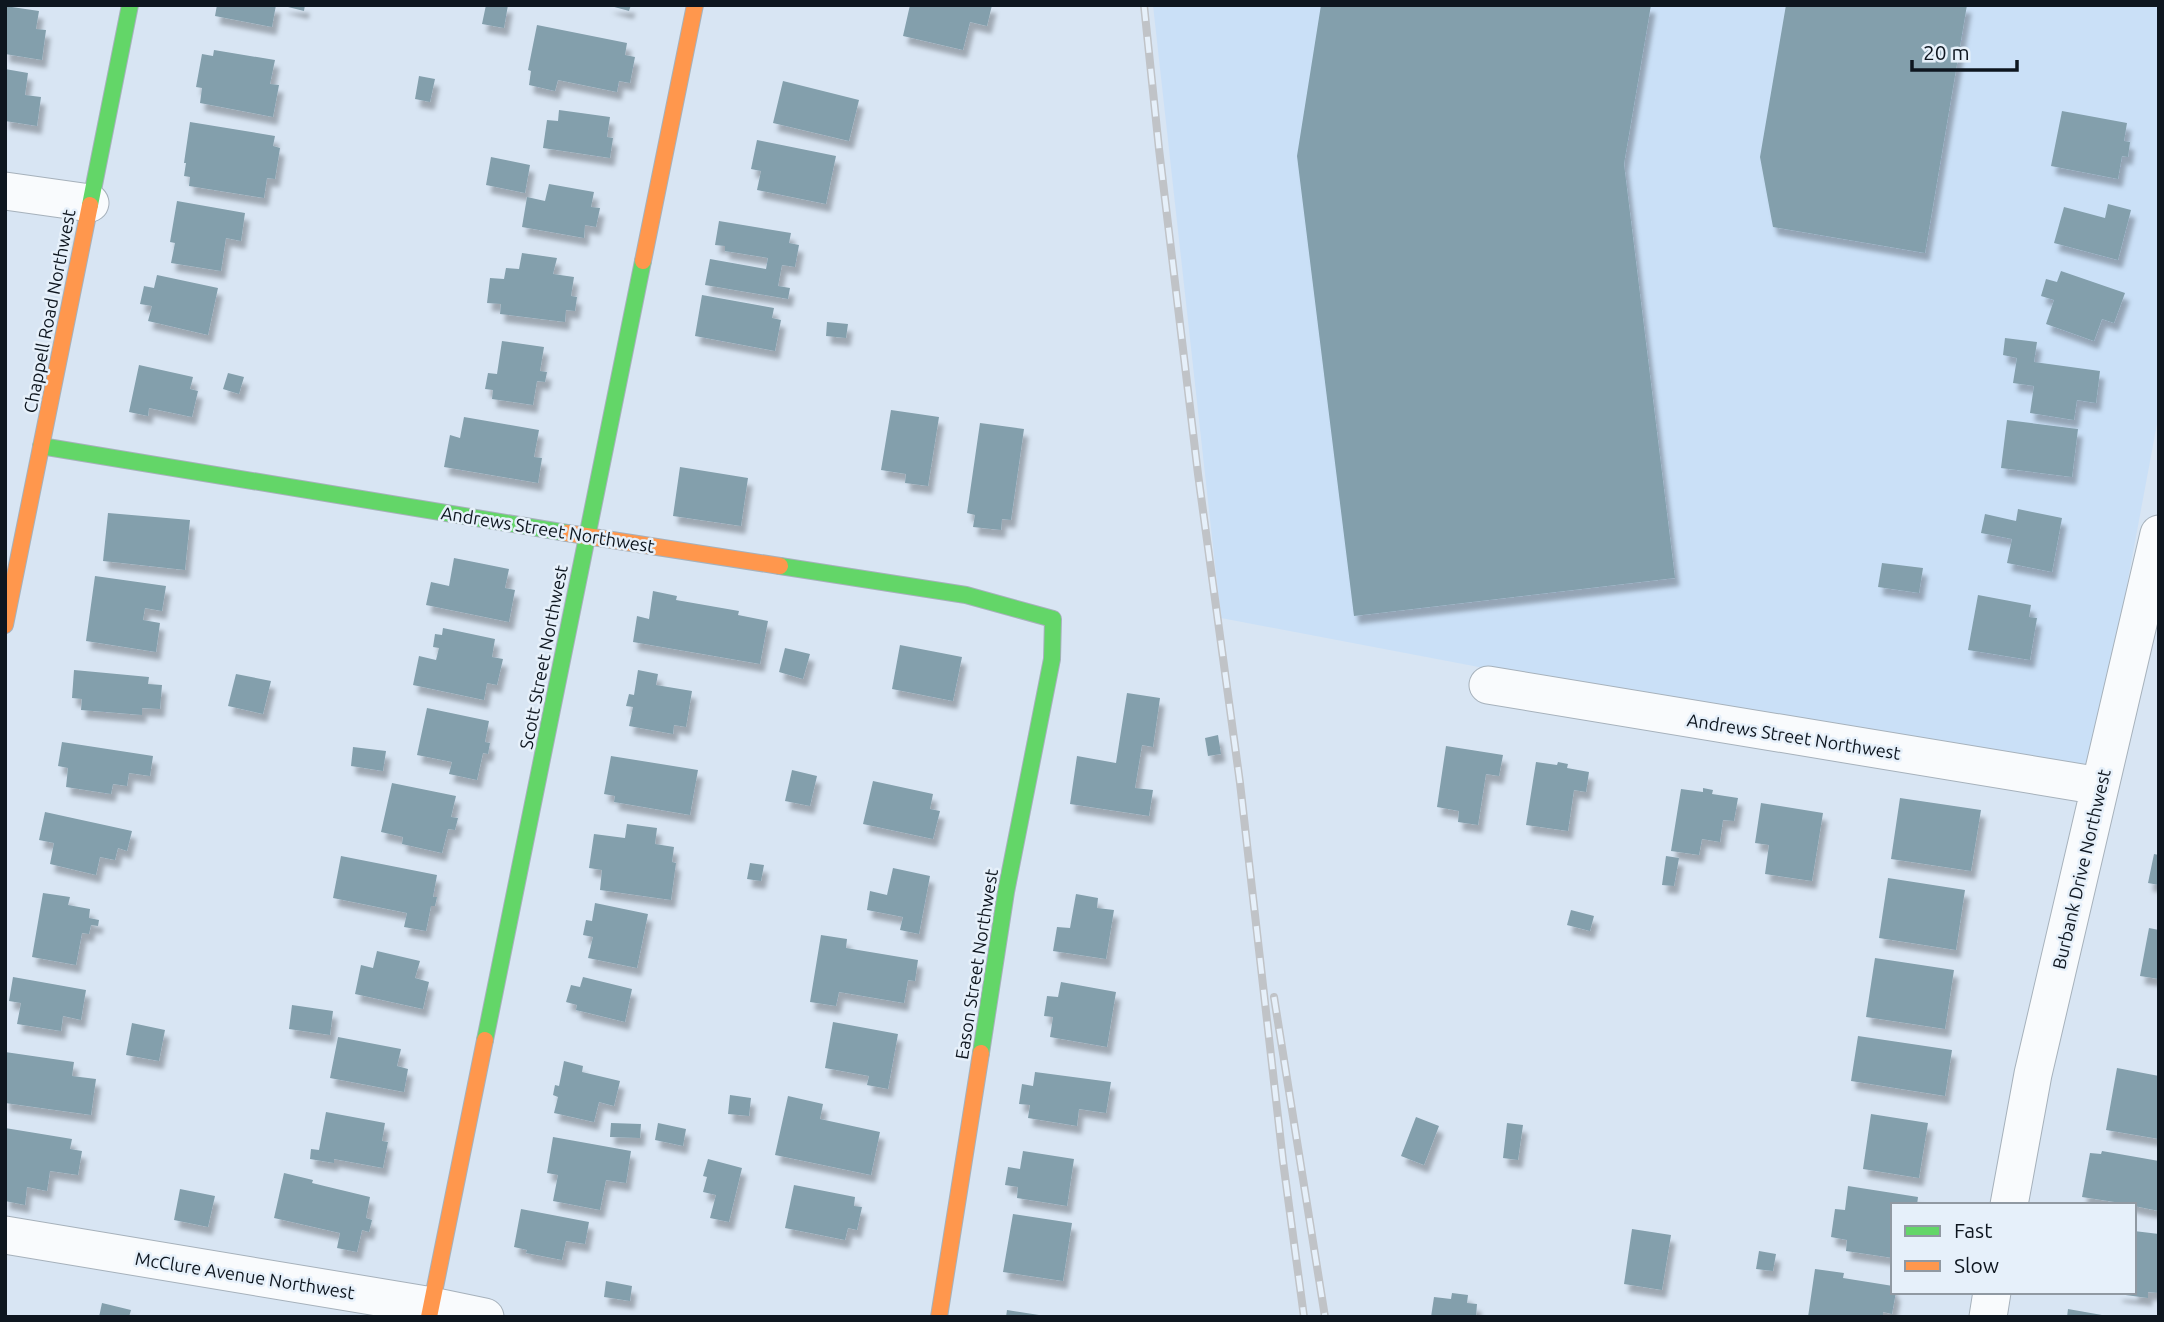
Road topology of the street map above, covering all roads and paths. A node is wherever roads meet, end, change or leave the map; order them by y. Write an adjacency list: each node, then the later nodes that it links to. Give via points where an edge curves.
1 (130, 5): 4 (street, Chappell Road Northwest)
2 (695, 5): 7 (street, Scott Street Northwest)
3 (5, 191): 4 (street)
4 (90, 203): 5 (street, Chappell Road Northwest)
5 (41, 446): 7 (street, Andrews Street Northwest); 9 (street, Chappell Road Northwest)
6 (2159, 534): 11 (street, Burbank Drive Northwest)
7 (588, 536): 8 (street, Andrews Street Northwest, via 966,595); 15 (street, Scott Street Northwest)
8 (1053, 619): 17 (street, Eason Street Northwest, via 1052,659 1006,892)
9 (5, 625)
10 (1488, 685): 11 (street, Andrews Street Northwest)
11 (2100, 786): 12 (street, Burbank Drive Northwest, via 2033,1074)
12 (2008, 1203)
13 (5, 1235): 15 (street, McClure Avenue Northwest)
14 (1992, 1294): 18 (street)
15 (430, 1311): 16 (street, McClure Avenue Northwest)
16 (485, 1317)
17 (939, 1317)
18 (1988, 1317)

